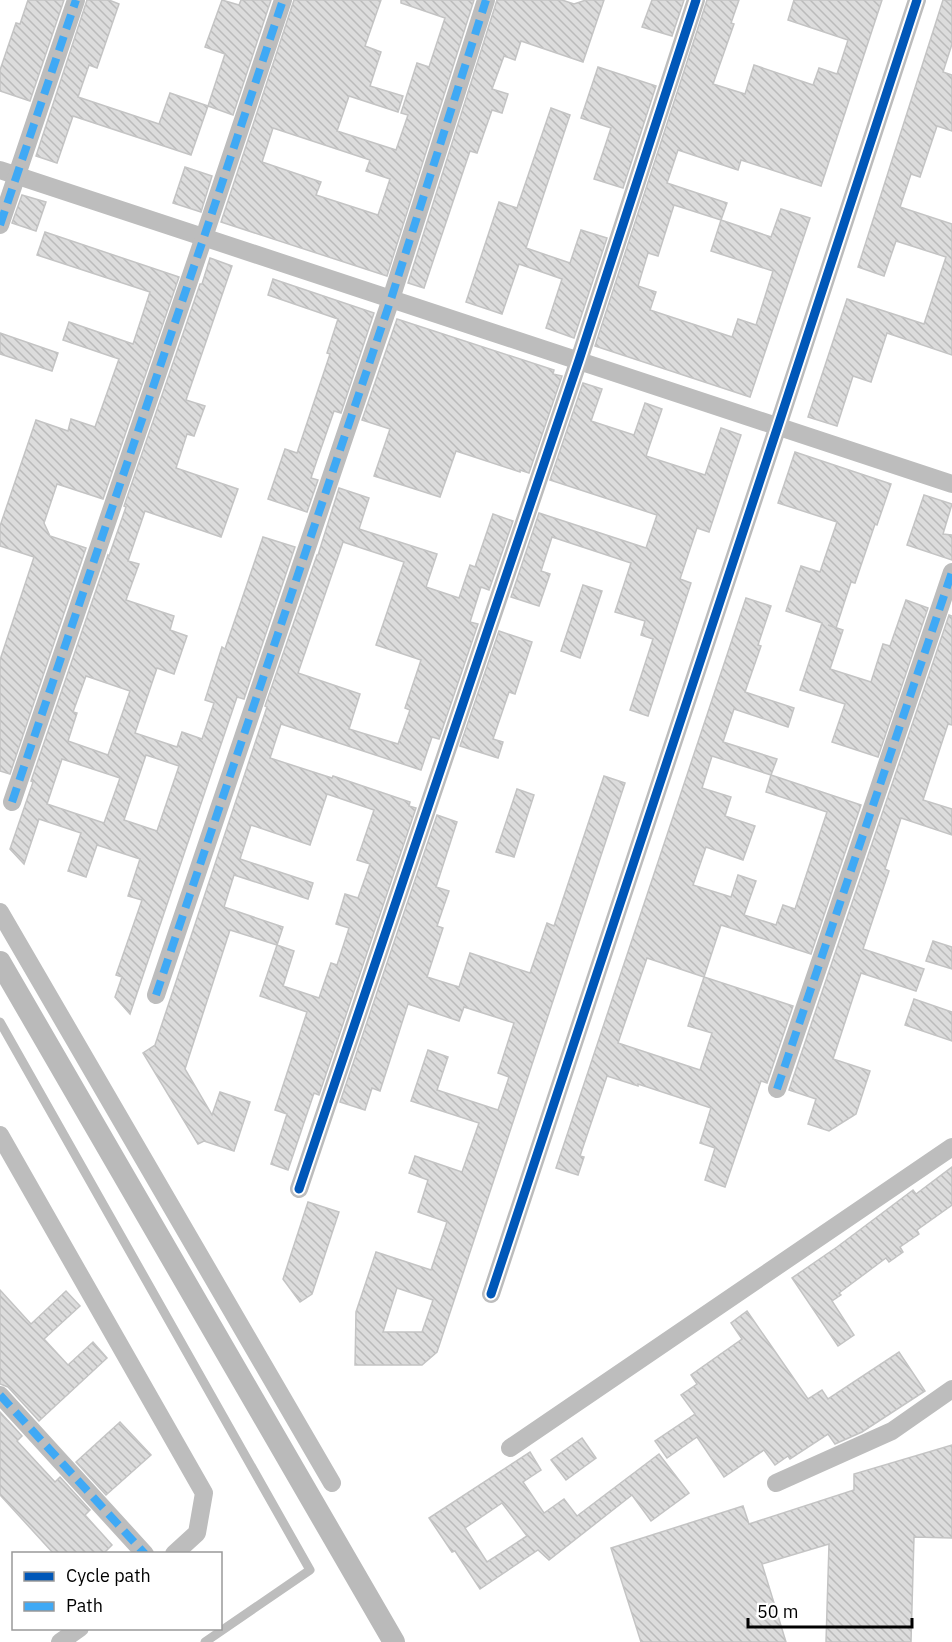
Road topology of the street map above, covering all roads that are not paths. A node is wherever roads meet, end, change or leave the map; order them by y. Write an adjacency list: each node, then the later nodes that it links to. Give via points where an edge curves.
1 (76, 0): 6 (street)
2 (283, 0): 8 (street)
3 (486, 0): 9 (street)
4 (696, 0): 10 (street)
5 (917, 0): 11 (street)
6 (8, 173): 7 (street); 8 (street)
7 (0, 225)
8 (204, 237): 9 (street); 14 (street)
9 (390, 299): 10 (street); 16 (street)
10 (579, 360): 11 (street); 21 (street)
11 (778, 426): 12 (street); 22 (street)
12 (952, 484)
13 (952, 572): 18 (street)
14 (12, 802)
15 (0, 912): 26 (street)
16 (156, 995)
17 (0, 1022): 32 (lane, via 310,1569)
18 (777, 1089)
19 (0, 1135): 29 (street, via 204,1493 197,1533)
20 (952, 1147): 25 (street)
21 (299, 1189)
22 (490, 1294)
23 (952, 1389): 27 (street, via 892,1431)
24 (0, 1395): 28 (street)
25 (510, 1448)
26 (332, 1483)
27 (776, 1483)
28 (143, 1552)
29 (176, 1552)
30 (78, 1630): 31 (street)
31 (60, 1642)
32 (206, 1642)

